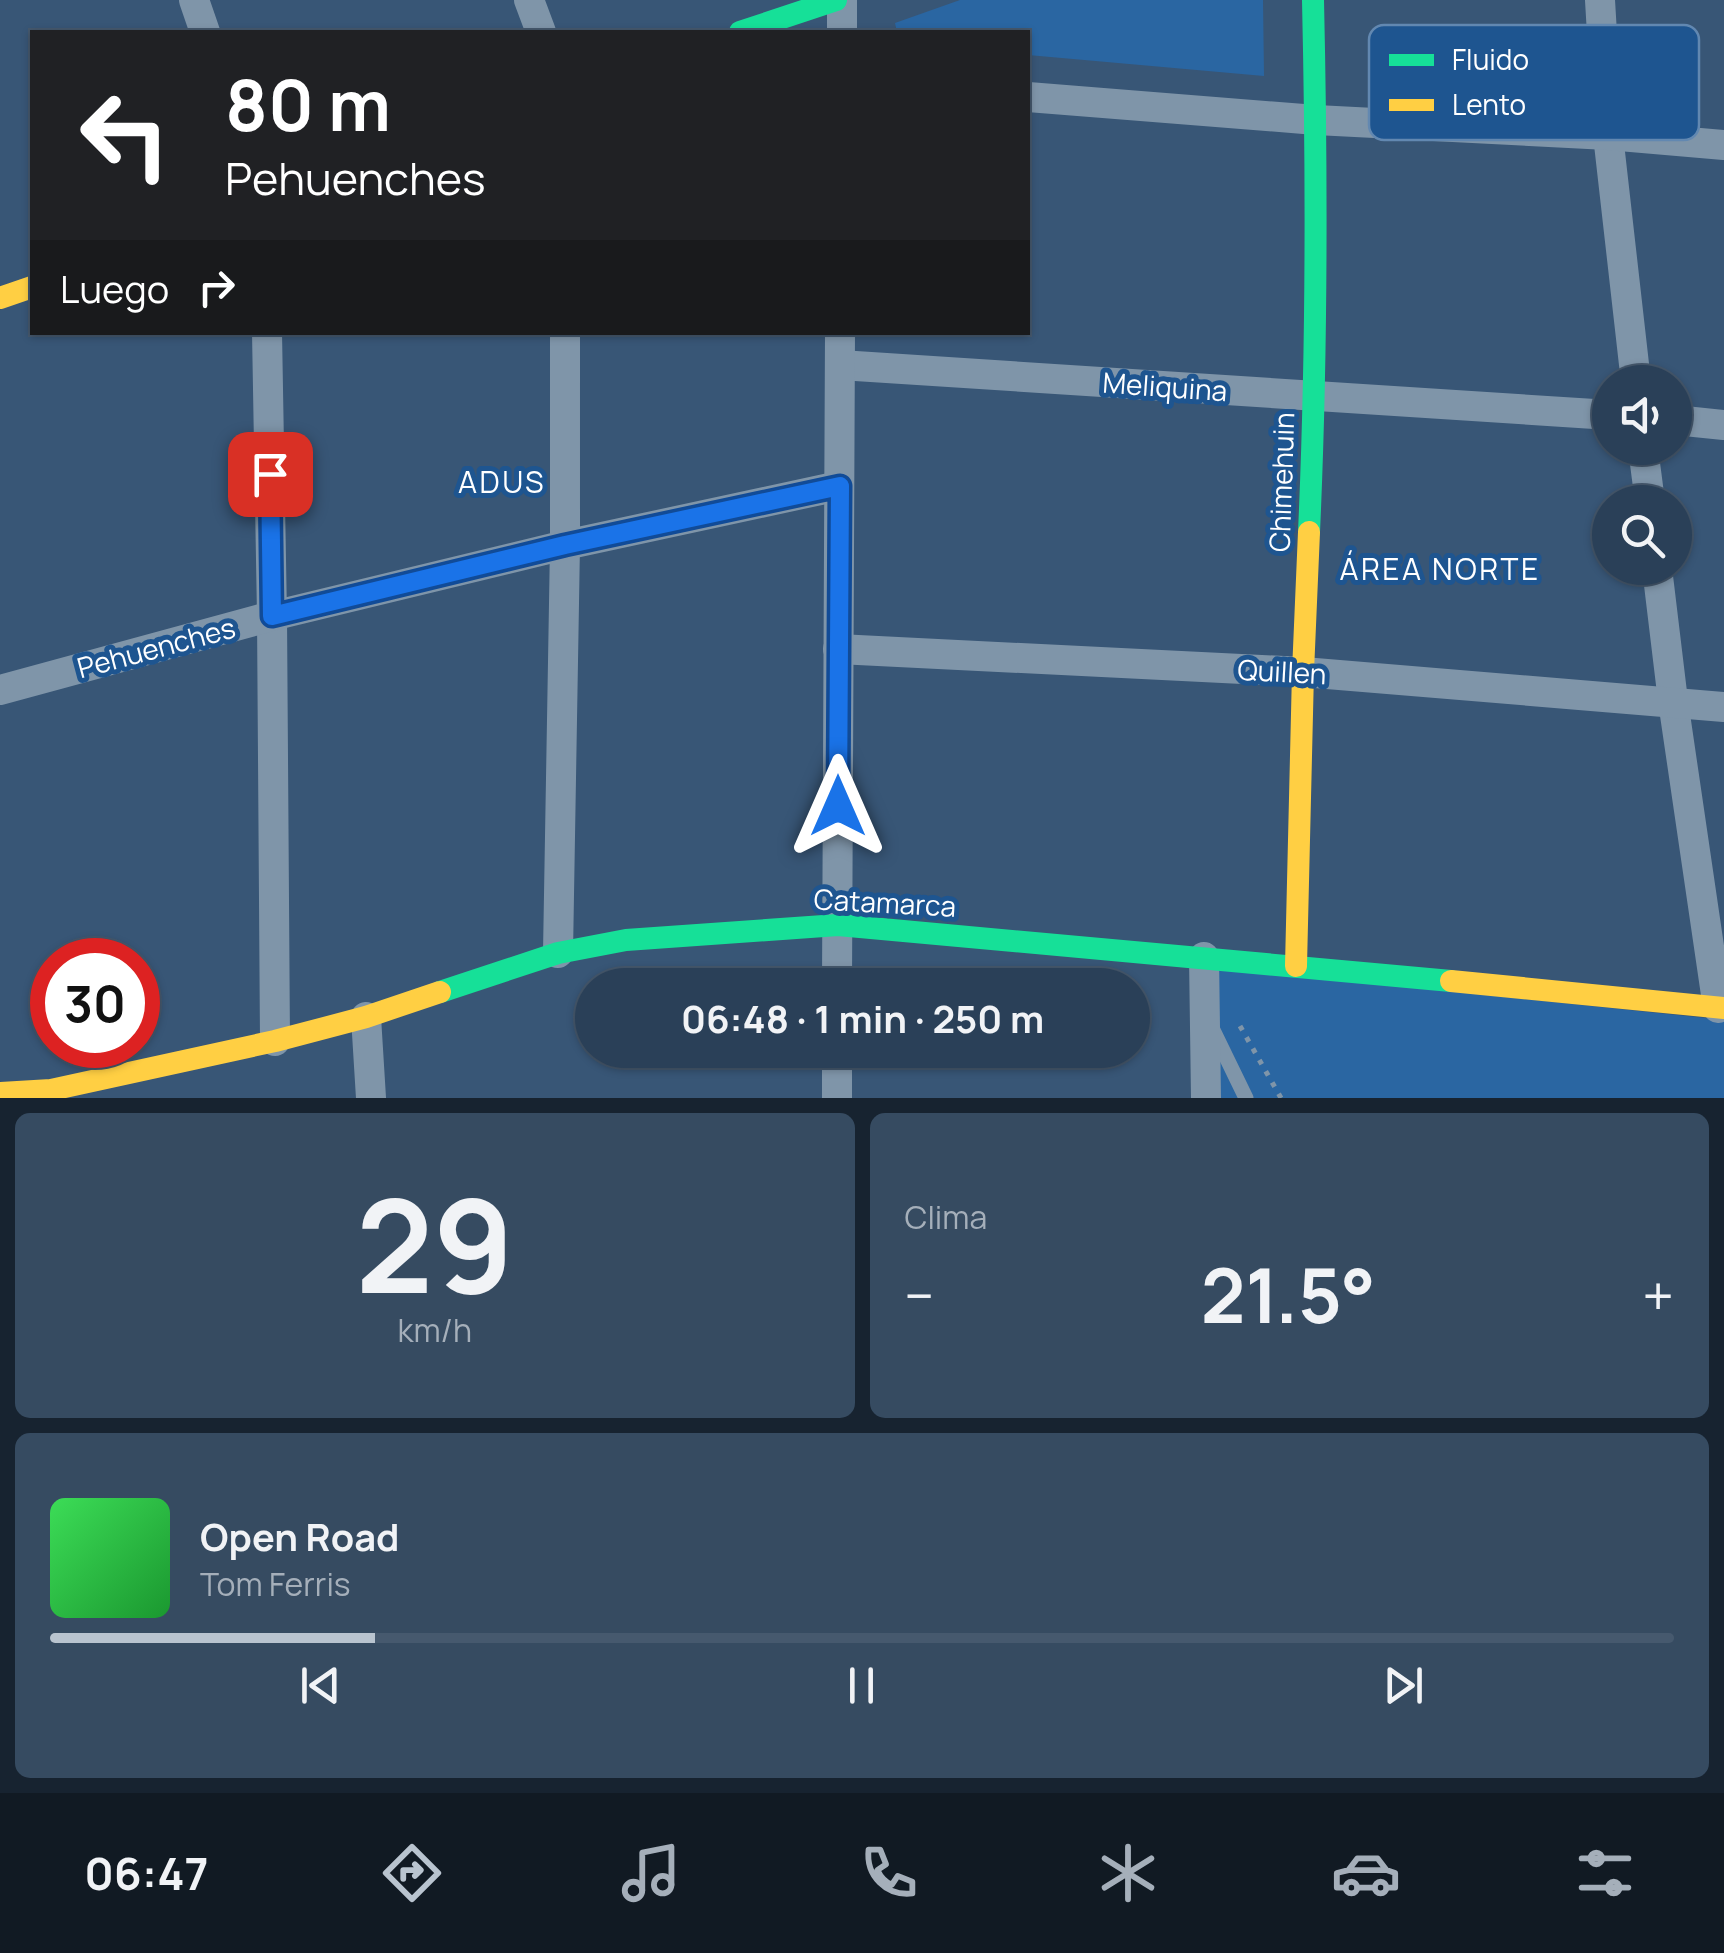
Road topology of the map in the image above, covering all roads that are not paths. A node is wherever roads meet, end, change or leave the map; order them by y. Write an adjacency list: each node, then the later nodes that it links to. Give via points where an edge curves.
1 (194, 0): 7 (street)
2 (529, 0): 8 (street)
3 (839, 0): 9 (street); 10 (street)
4 (1313, 0): 12 (street, Chimehuin)
5 (1600, 0): 6 (street)
6 (1601, 25)
7 (204, 30)
8 (541, 30)
9 (746, 30)
10 (842, 30)
11 (1030, 97): 12 (street)
12 (1316, 120): 13 (street); 24 (street, Chimehuin)
13 (1369, 123)
14 (1609, 140): 22 (street)
15 (1666, 140): 16 (street)
16 (1724, 145)
17 (30, 287): 18 (street)
18 (0, 298)
19 (267, 335): 31 (street)
20 (565, 335): 29 (street)
21 (840, 335): 23 (street)
22 (1634, 365)
23 (840, 366): 24 (street, Meliquina); 28 (street)
24 (1314, 395): 25 (street, Meliquina); 33 (street, Chimehuin)
25 (1592, 414)
26 (1692, 422): 27 (street)
27 (1724, 425)
28 (840, 486): 29 (street, Pehuenches); 32 (street)
29 (565, 545): 31 (street, Pehuenches); 38 (street)
30 (1659, 585): 35 (street)
31 (272, 616): 34 (street, Pehuenches); 45 (street)
32 (838, 649): 33 (street, Quillen); 37 (street)
33 (1302, 672): 35 (street, Quillen); 40 (street, Chimehuin)
34 (0, 690)
35 (1673, 702): 36 (street, Quillen); 42 (street)
36 (1724, 707)
37 (838, 924): 38 (street, Catamarca, via 626,940); 39 (street, Catamarca); 41 (street)
38 (558, 954): 44 (street, Catamarca)
39 (1204, 956): 40 (street, Catamarca); 43 (street)
40 (1296, 966): 42 (street, Catamarca)
41 (838, 968)
42 (1721, 1008)
43 (1204, 1010): 50 (street); 51 (lane)
44 (366, 1017): 45 (street, Catamarca); 48 (street)
45 (274, 1041): 47 (street, Catamarca, via 51,1090)
46 (837, 1068): 49 (street)
47 (0, 1093)
48 (371, 1098)
49 (837, 1098)
50 (1206, 1098)
51 (1246, 1098)

